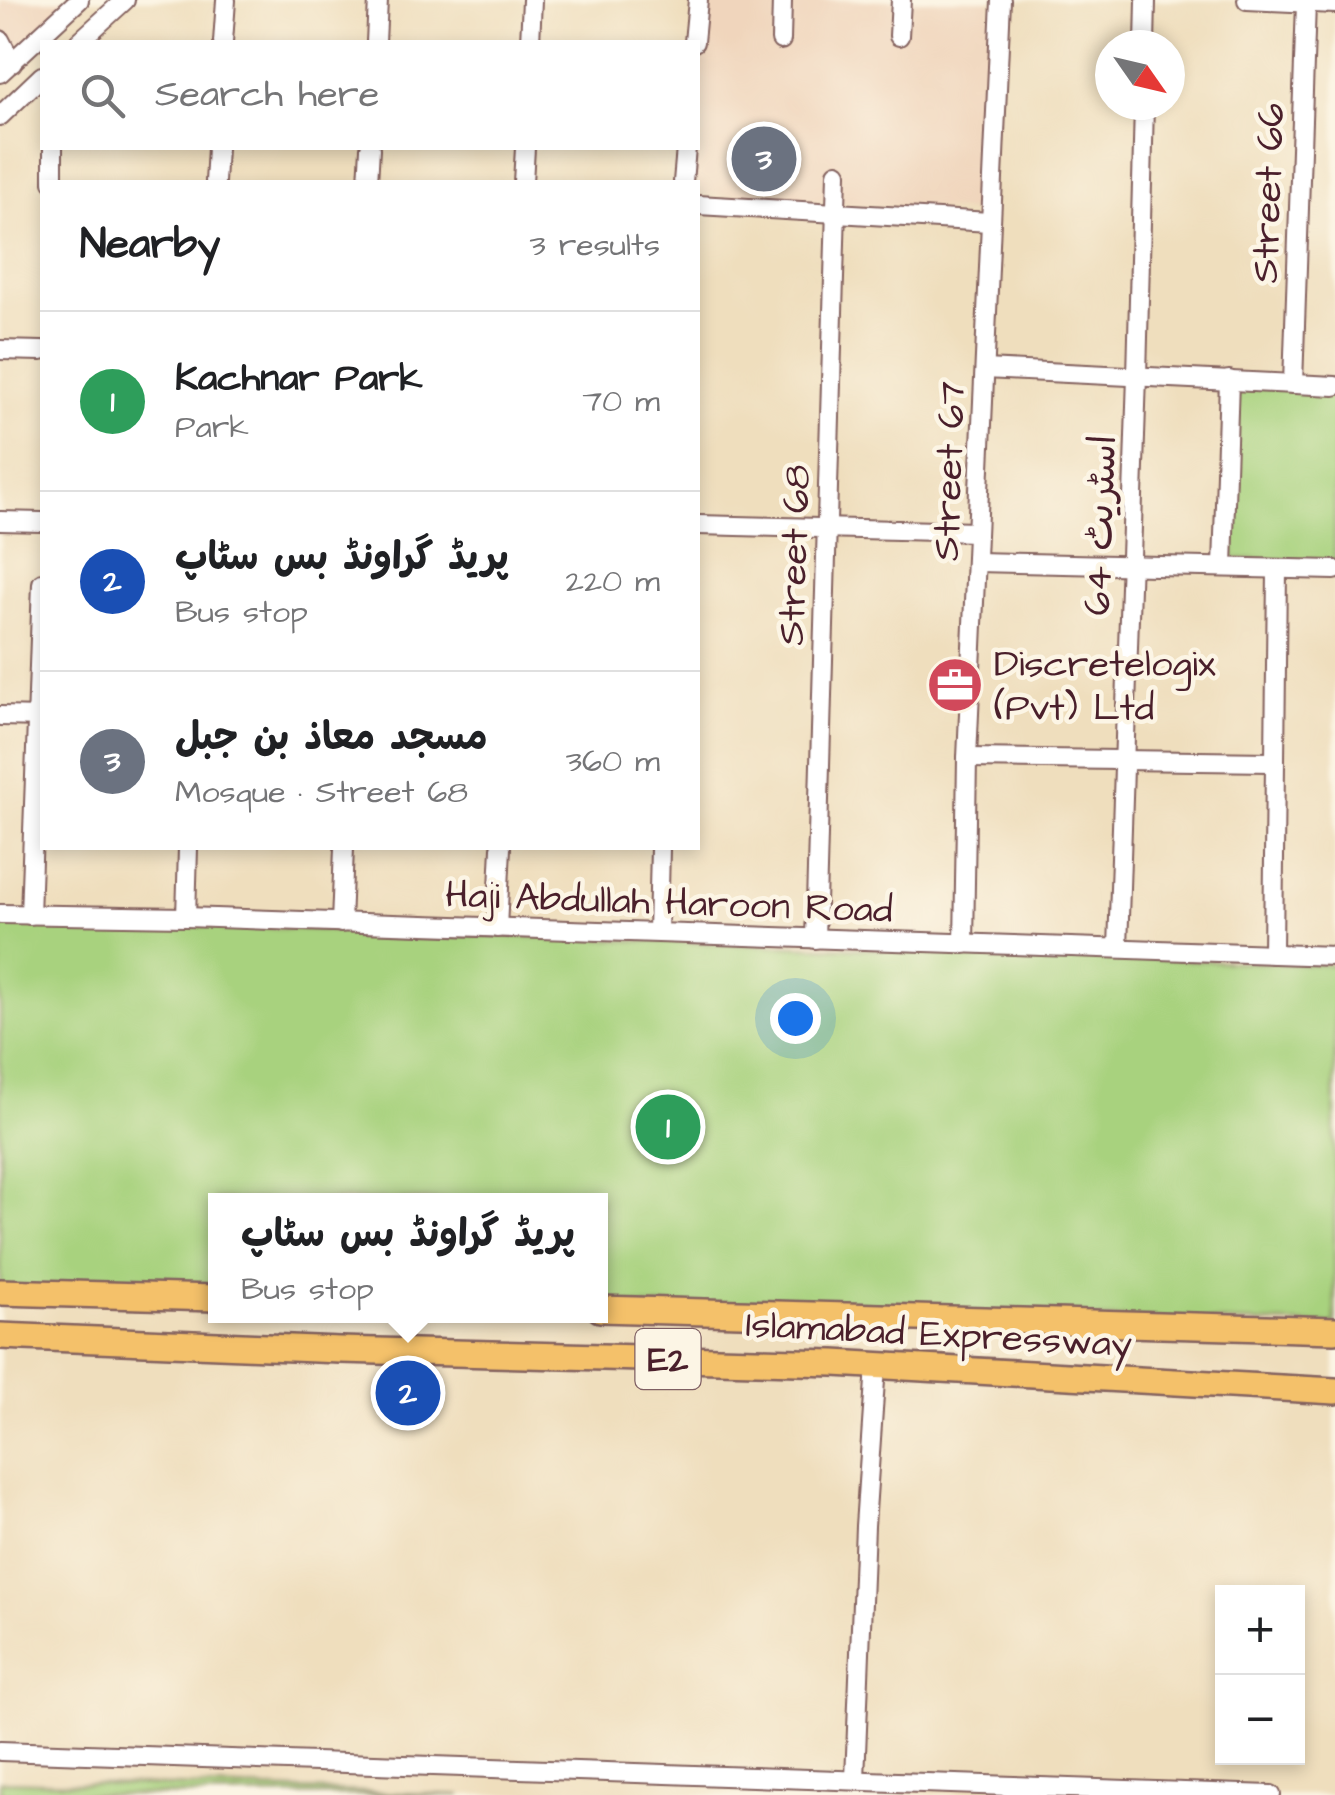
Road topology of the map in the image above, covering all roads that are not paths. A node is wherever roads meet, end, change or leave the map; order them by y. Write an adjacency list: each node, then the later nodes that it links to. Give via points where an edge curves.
1 (79, 0): 23 (street)
2 (125, 0): 17 (street)
3 (226, 0): 18 (street)
4 (378, 0): 19 (street)
5 (532, 0): 20 (street)
6 (698, 0): 21 (street)
7 (782, 0): 22 (street)
8 (900, 0): 15 (street)
9 (1001, 0): 40 (street, Street 67)
10 (1146, 0): 14 (street)
11 (1248, 0): 12 (street)
12 (1306, 4): 13 (street); 46 (street, Street 66)
13 (1335, 4)
14 (1145, 30)
15 (899, 36)
16 (0, 40): 23 (street)
17 (81, 40)
18 (223, 40)
19 (376, 40)
20 (530, 40)
21 (694, 40)
22 (781, 40)
23 (6, 68)
24 (40, 78): 25 (street)
25 (0, 116)
26 (1144, 120): 44 (street, اسٹریٹ 64)
27 (53, 150): 33 (street)
28 (217, 150): 34 (street)
29 (370, 150): 35 (street)
30 (524, 150): 36 (street)
31 (686, 150): 37 (street)
32 (837, 174): 39 (street, Street 68)
33 (53, 180)
34 (215, 180)
35 (368, 180)
36 (523, 180)
37 (683, 180)
38 (700, 205): 39 (street)
39 (836, 214): 40 (street); 51 (street, Street 68)
40 (990, 222): 43 (street, Street 67)
41 (0, 350): 42 (street)
42 (40, 351)
43 (985, 368): 44 (street); 52 (street, Street 67)
44 (1137, 376): 45 (street); 54 (street, اسٹریٹ 64)
45 (1229, 380): 46 (street); 55 (street)
46 (1293, 384): 47 (street)
47 (1335, 386)
48 (0, 521): 49 (street)
49 (40, 522)
50 (700, 524): 51 (street)
51 (826, 529): 52 (street); 73 (street, Street 68)
52 (976, 532): 53 (street, Street 67)
53 (977, 562): 54 (street); 60 (street, Street 67)
54 (1130, 564): 55 (street); 61 (street, اسٹریٹ 64)
55 (1223, 566): 56 (street)
56 (1277, 569): 57 (street); 62 (street)
57 (1335, 570)
58 (0, 716): 59 (street)
59 (40, 717): 68 (street)
60 (967, 758): 61 (street); 74 (street, Street 67)
61 (1122, 760): 62 (street); 75 (street, اسٹریٹ 64)
62 (1274, 762): 76 (street)
63 (188, 850): 69 (street)
64 (344, 850): 70 (street)
65 (501, 850): 71 (street)
66 (660, 850): 72 (street)
67 (0, 914): 68 (street, Haji Abdullah Haroon Road)
68 (30, 915): 69 (street, Haji Abdullah Haroon Road)
69 (186, 918): 70 (street, Haji Abdullah Haroon Road)
70 (341, 923): 71 (street, Haji Abdullah Haroon Road)
71 (497, 928): 72 (street, Haji Abdullah Haroon Road)
72 (658, 932): 73 (street, Haji Abdullah Haroon Road)
73 (815, 939): 74 (street, Haji Abdullah Haroon Road)
74 (964, 944): 75 (street, Haji Abdullah Haroon Road)
75 (1118, 948): 76 (street, Haji Abdullah Haroon Road)
76 (1273, 954): 77 (street, Haji Abdullah Haroon Road)
77 (1335, 956)
78 (0, 1292): 79 (highway)
79 (208, 1298)
80 (608, 1310): 81 (highway, Islamabad Expressway / E2)
81 (1335, 1330)
82 (0, 1336): 83 (highway, Islamabad Expressway / E2)
83 (876, 1366): 84 (highway, Islamabad Expressway / E2); 86 (street)
84 (1335, 1391)
85 (0, 1751): 86 (street)
86 (855, 1780): 87 (street)
87 (1083, 1792): 88 (street)
88 (1271, 1795)

